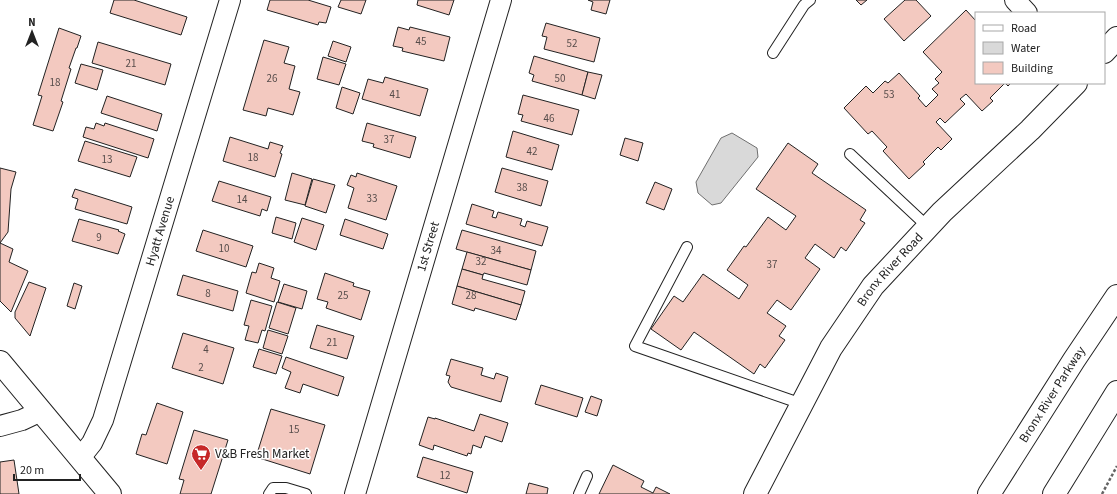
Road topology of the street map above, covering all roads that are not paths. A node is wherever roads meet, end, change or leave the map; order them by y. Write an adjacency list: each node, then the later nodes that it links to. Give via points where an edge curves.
1 (230, 0): 19 (street, Hyatt Avenue, via 103,420 92,443)
2 (501, 0): 24 (street, 1st Street)
3 (810, 0): 8 (lane, via 804,5)
4 (1015, 0): 5 (street)
5 (1026, 12)
6 (1117, 38): 7 (main road)
7 (1105, 51)
8 (773, 53)
9 (1075, 84): 11 (main road, Bronx River Road)
10 (850, 154): 11 (lane)
11 (928, 227): 16 (main road, Bronx River Road, via 873,286 831,348)
12 (687, 247): 16 (lane, via 635,346)
13 (1117, 296): 27 (main road, Bronx River Parkway)
14 (0, 362): 17 (main road)
15 (1117, 392): 28 (main road)
16 (802, 404): 26 (main road, Bronx River Road)
17 (41, 412): 18 (street); 19 (main road)
18 (0, 426)
19 (80, 458): 21 (main road)
20 (587, 476): 25 (lane)
21 (110, 494)
22 (269, 494): 23 (lane, via 273,488 286,488)
23 (306, 494)
24 (355, 494)
25 (579, 494)
26 (755, 494)
27 (989, 494)
28 (1054, 494)

